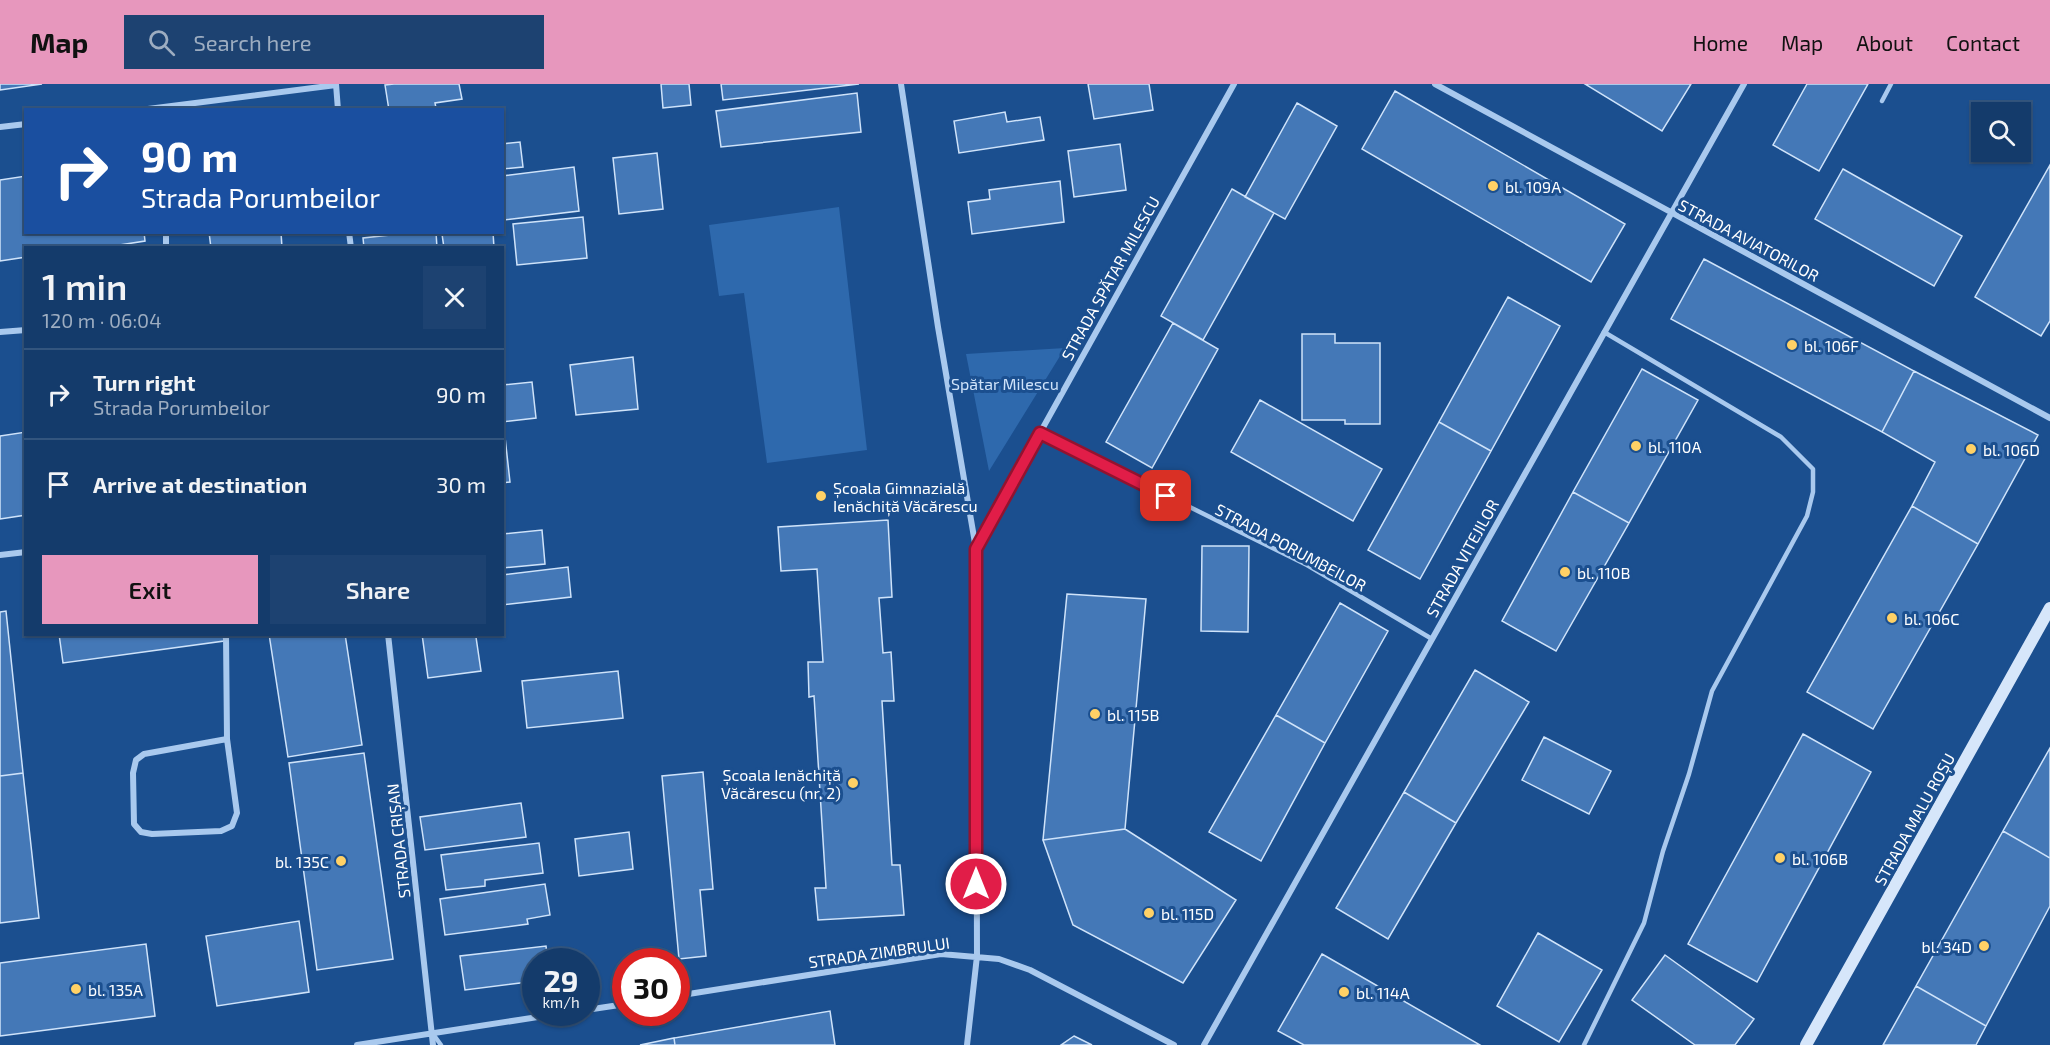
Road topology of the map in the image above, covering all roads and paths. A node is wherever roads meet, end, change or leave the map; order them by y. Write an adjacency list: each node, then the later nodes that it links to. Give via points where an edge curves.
1 (336, 84): 8 (street); 9 (street)
2 (901, 84): 18 (street, STRADA SPĂTAR MILESCU)
3 (1234, 84): 17 (street, STRADA SPĂTAR MILESCU)
4 (1436, 84): 12 (street, STRADA AVIATORILOR)
5 (1744, 84): 12 (street, STRADA VITEJILOR)
6 (1891, 84): 7 (lane)
7 (1882, 100)
8 (158, 108)
9 (338, 108)
10 (24, 124): 11 (street)
11 (0, 127)
12 (1671, 213): 15 (street, STRADA VITEJILOR); 16 (street, STRADA AVIATORILOR)
13 (24, 330): 14 (street)
14 (0, 332)
15 (1604, 332): 24 (street, STRADA VITEJILOR); 36 (lane, via 1781,437 1813,469 1813,492 1807,516 1712,691 1644,923)
16 (2050, 418)
17 (1040, 433): 18 (street, STRADA SPĂTAR MILESCU); 24 (lane, STRADA PORUMBEILOR, via 1307,565)
18 (976, 549): 26 (street, STRADA SPĂTAR MILESCU)
19 (24, 552): 20 (street)
20 (0, 555)
21 (2050, 608): 37 (main road, STRADA MALU ROȘU)
22 (226, 636): 25 (street)
23 (388, 636): 29 (street, STRADA CRIȘAN)
24 (1432, 639): 35 (street, STRADA VITEJILOR)
25 (227, 739): 25 (street, via 237,813 232,826 221,831 141,832 134,824 136,760 144,753)
26 (977, 956): 27 (street, STRADA ZIMBRULUI, via 941,954); 33 (street, STRADA SPĂTAR MILESCU); 34 (street, STRADA ZIMBRULUI, via 1030,970)
27 (690, 994)
28 (522, 1020): 29 (street)
29 (433, 1034): 30 (street); 31 (street, STRADA CRIȘAN); 32 (lane)
30 (357, 1045)
31 (433, 1045)
32 (441, 1045)
33 (967, 1045)
34 (1174, 1045)
35 (1204, 1045)
36 (1584, 1045)
37 (1806, 1045)

